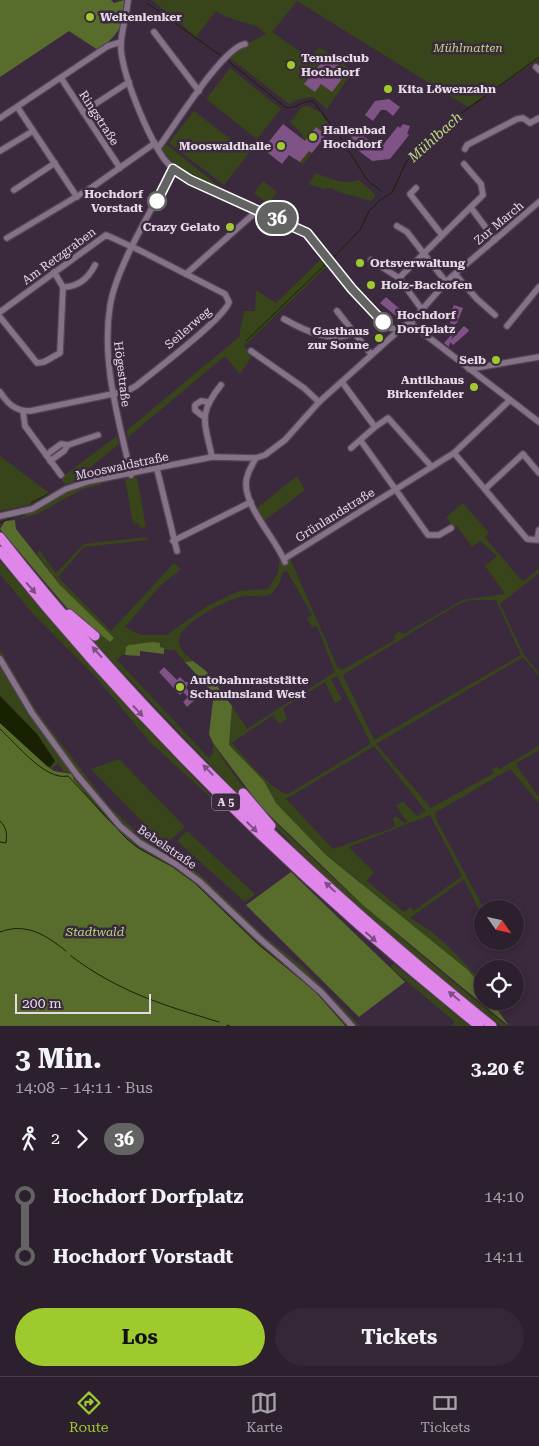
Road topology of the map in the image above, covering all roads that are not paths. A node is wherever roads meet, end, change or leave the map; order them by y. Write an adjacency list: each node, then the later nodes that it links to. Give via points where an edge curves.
1 (128, 0): 3 (street)
2 (154, 32): 7 (street)
3 (121, 42): 5 (street, via 108,46); 6 (street, via 121,55)
4 (246, 44): 7 (street, via 226,55)
5 (61, 78): 8 (street); 9 (street, Ringstraße)
6 (130, 82): 9 (street); 13 (street)
7 (199, 91): 13 (street)
8 (18, 108): 10 (street); 12 (street)
9 (83, 112): 18 (street, Ringstraße)
10 (1, 116)
11 (539, 118): 14 (street, via 530,122 517,119)
12 (33, 131): 15 (street); 16 (street)
13 (157, 146): 18 (street); 19 (street)
14 (465, 149)
15 (0, 151)
16 (54, 163): 21 (street); 22 (street)
17 (464, 164): 24 (street, via 484,191)
18 (120, 168): 22 (street)
19 (173, 169): 25 (street, via 190,180); 30 (street, Högestraße)
20 (416, 188): 27 (street, via 410,194)
21 (14, 190)
22 (77, 197): 28 (street)
23 (539, 202): 29 (street, Zur March)
24 (472, 209): 27 (street); 29 (street)
25 (258, 210): 35 (street); 49 (street, via 307,233 352,289 387,326)
26 (397, 226): 31 (street, via 407,232)
27 (442, 235): 31 (street)
28 (7, 238)
29 (495, 240): 36 (street, Zur March)
30 (133, 247): 34 (street, Am Retzgraben, via 106,235); 35 (street, Seilerweg); 58 (street, Högestraße, via 119,276 110,306 107,337)
31 (424, 252): 37 (street); 38 (street)
32 (370, 260): 37 (street)
33 (95, 266): 39 (street, via 90,275 75,286)
34 (54, 272): 39 (street); 43 (street, Am Retzgraben)
35 (186, 274): 58 (street, Seilerweg, via 225,294 228,297 227,307 136,386)
36 (455, 274): 38 (street, Zur March); 44 (street)
37 (399, 278): 42 (street)
38 (446, 282): 42 (street, Zur March)
39 (64, 287): 45 (street, via 62,350 44,362 37,363)
40 (539, 287): 48 (street)
41 (337, 310): 50 (street)
42 (423, 311): 47 (street, Zur March)
43 (0, 312)
44 (495, 315)
45 (0, 317)
46 (284, 318): 50 (street, via 331,337 343,338)
47 (410, 324): 49 (street); 54 (street)
48 (507, 326)
49 (397, 329): 52 (street)
50 (354, 333): 52 (street)
51 (251, 351): 61 (street)
52 (371, 354): 55 (street)
53 (539, 357): 54 (street)
54 (470, 369): 59 (street)
55 (342, 382): 61 (street); 65 (street)
56 (221, 386): 60 (street)
57 (0, 392): 62 (street, via 10,406)
58 (113, 394): 62 (street); 79 (street, Högestraße)
59 (510, 400): 64 (street); 70 (street, Grünlandstraße)
60 (208, 402): 63 (street); 63 (street, via 201,401 195,405 195,410)
61 (319, 402): 73 (street, via 273,451)
62 (23, 411): 71 (street, via 25,426)
63 (204, 417): 72 (street)
64 (539, 422)
65 (376, 427): 67 (street); 75 (street, via 388,418)
66 (98, 435): 68 (street)
67 (362, 441): 69 (street); 81 (street)
68 (68, 445): 71 (street, via 61,444); 74 (street)
69 (351, 448)
70 (454, 453): 75 (street, Grünlandstraße); 80 (street)
71 (46, 455): 74 (street)
72 (212, 457): 73 (street, Mooswaldstraße); 76 (street, Mooswaldstraße)
73 (256, 458): 82 (street, via 246,486)
74 (50, 461): 78 (street)
75 (431, 466): 81 (street, Grünlandstraße)
76 (157, 469): 79 (street, Mooswaldstraße); 87 (street)
77 (539, 473): 80 (street, via 523,454)
78 (61, 475)
79 (131, 475): 83 (street, Mooswaldstraße, via 78,484 32,509)
80 (485, 489): 85 (street, via 527,540 537,540)
81 (396, 490): 82 (street, Grünlandstraße, via 285,560); 84 (street, via 428,535 439,535)
82 (251, 502): 87 (street)
83 (0, 516)
84 (451, 528)
85 (539, 530)
86 (0, 537): 90 (highway, A 5)
87 (173, 541): 89 (street)
88 (0, 551): 96 (highway, A 5, one-way to 96, via 135,707 234,810 390,953)
89 (177, 551)
90 (56, 605): 91 (highway); 94 (highway, A 5, one-way to 90, via 178,739)
91 (95, 636)
92 (0, 659): 95 (street, Bebelstraße, via 32,714 120,826 200,882 321,992)
93 (243, 793): 94 (highway)
94 (280, 841): 97 (highway, A 5, one-way to 94, via 395,945)
95 (352, 1026)
96 (478, 1026)
97 (492, 1026)

